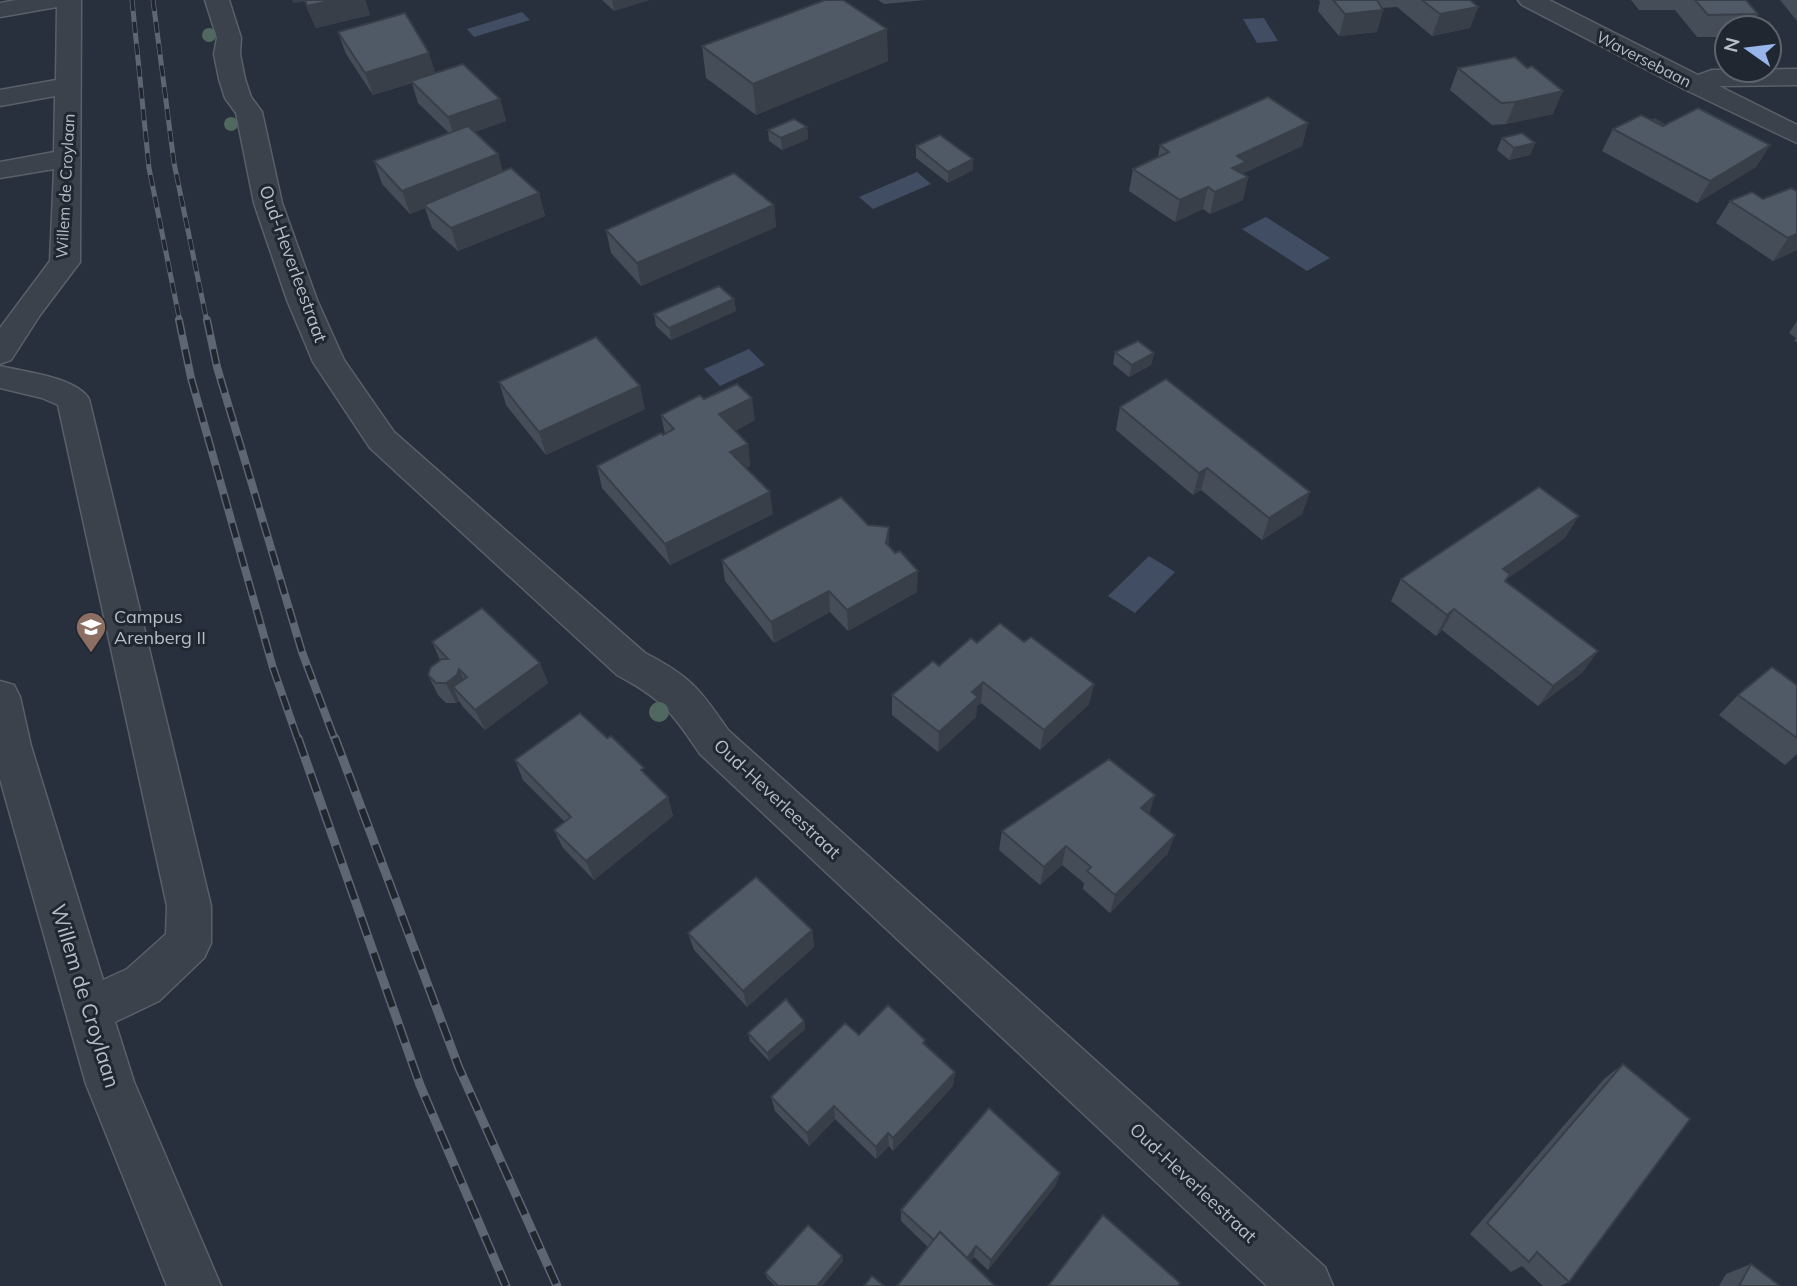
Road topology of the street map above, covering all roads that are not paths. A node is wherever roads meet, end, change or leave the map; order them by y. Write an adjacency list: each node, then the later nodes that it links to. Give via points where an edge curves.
1 (57, 0): 5 (street)
2 (69, 0): 8 (street, Willem de Croylaan)
3 (217, 0): 18 (street, Oud-Heverleestraat, via 229,38 232,79 249,112 268,203 302,300 329,362 382,440 631,664 664,681 688,704 714,743)
4 (1530, 0): 7 (street, Waversebaan)
5 (0, 10)
6 (1797, 77): 7 (street, via 1712,78)
7 (1695, 85): 10 (street, Waversebaan)
8 (68, 86): 9 (street); 11 (street, Willem de Croylaan)
9 (0, 98)
10 (1797, 135)
11 (68, 158): 12 (street); 13 (street, Willem de Croylaan, via 65,262)
12 (0, 170)
13 (0, 353)
14 (0, 377): 16 (street, via 73,399 189,906 188,943 143,985)
15 (0, 697): 16 (street, Willem de Croylaan)
16 (88, 1011): 17 (street, Willem de Croylaan, via 110,1084)
17 (194, 1286)
18 (1306, 1286)

